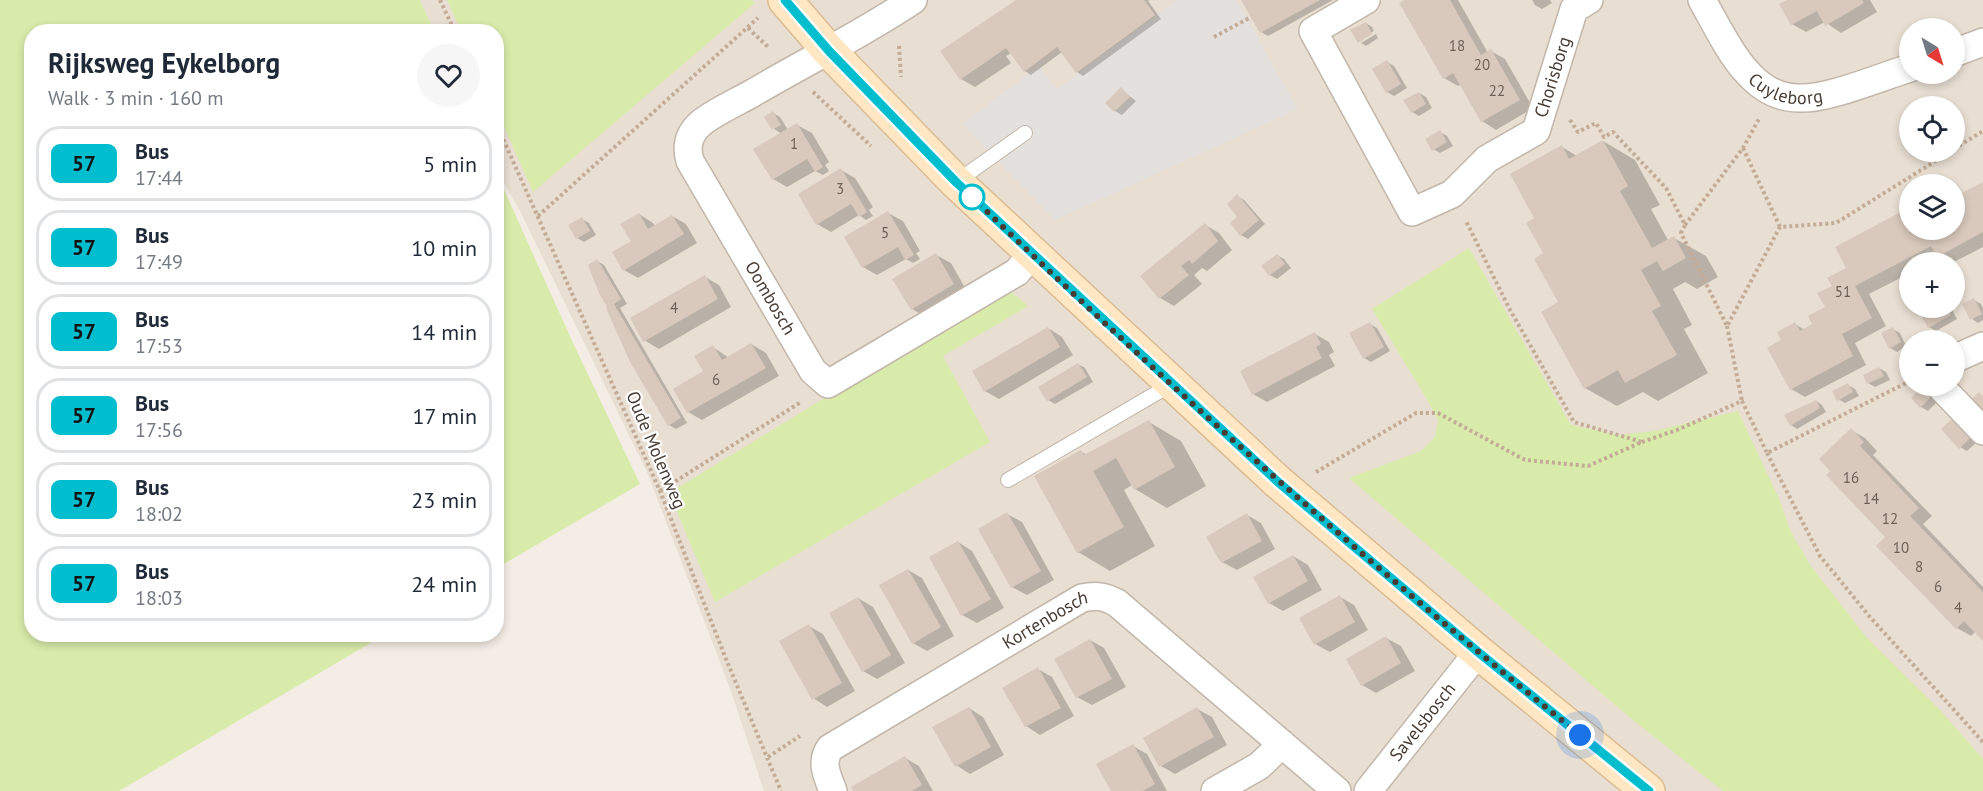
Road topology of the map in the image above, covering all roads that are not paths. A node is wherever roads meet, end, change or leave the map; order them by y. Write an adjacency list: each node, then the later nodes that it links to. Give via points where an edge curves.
1 (913, 0): 8 (street, Oombosch)
2 (1366, 0): 3 (street, Chorisborg, via 1313,31 1412,212 1452,194 1487,159 1536,131 1574,9)
3 (1589, 0)
4 (1702, 0): 9 (street, Cuyleborg, via 1744,69 1774,93 1797,98 1823,95)
5 (774, 7): 8 (main road)
6 (1983, 42): 7 (street)
7 (1965, 49)
8 (829, 51): 11 (main road); 12 (street, Oombosch, via 700,123 688,139 688,154 694,168 813,371 828,384 1017,272)
9 (1899, 71)
10 (1025, 133): 11 (lane)
11 (956, 182): 12 (main road)
12 (1032, 254): 15 (main road)
13 (1983, 346): 14 (street)
14 (1965, 354)
15 (1172, 384): 18 (lane); 19 (main road, via 1278,482)
16 (1950, 396): 17 (street)
17 (1983, 431)
18 (1008, 480)
19 (1478, 652): 24 (street, Savelsbosch); 25 (main road)
20 (1282, 744): 21 (street, Kortenbosch, via 1117,603 1094,595 1082,598 830,748 824,764); 22 (street, via 1259,766); 23 (street, Kortenbosch)
21 (832, 791)
22 (1215, 791)
23 (1337, 791)
24 (1368, 791)
25 (1648, 791)

